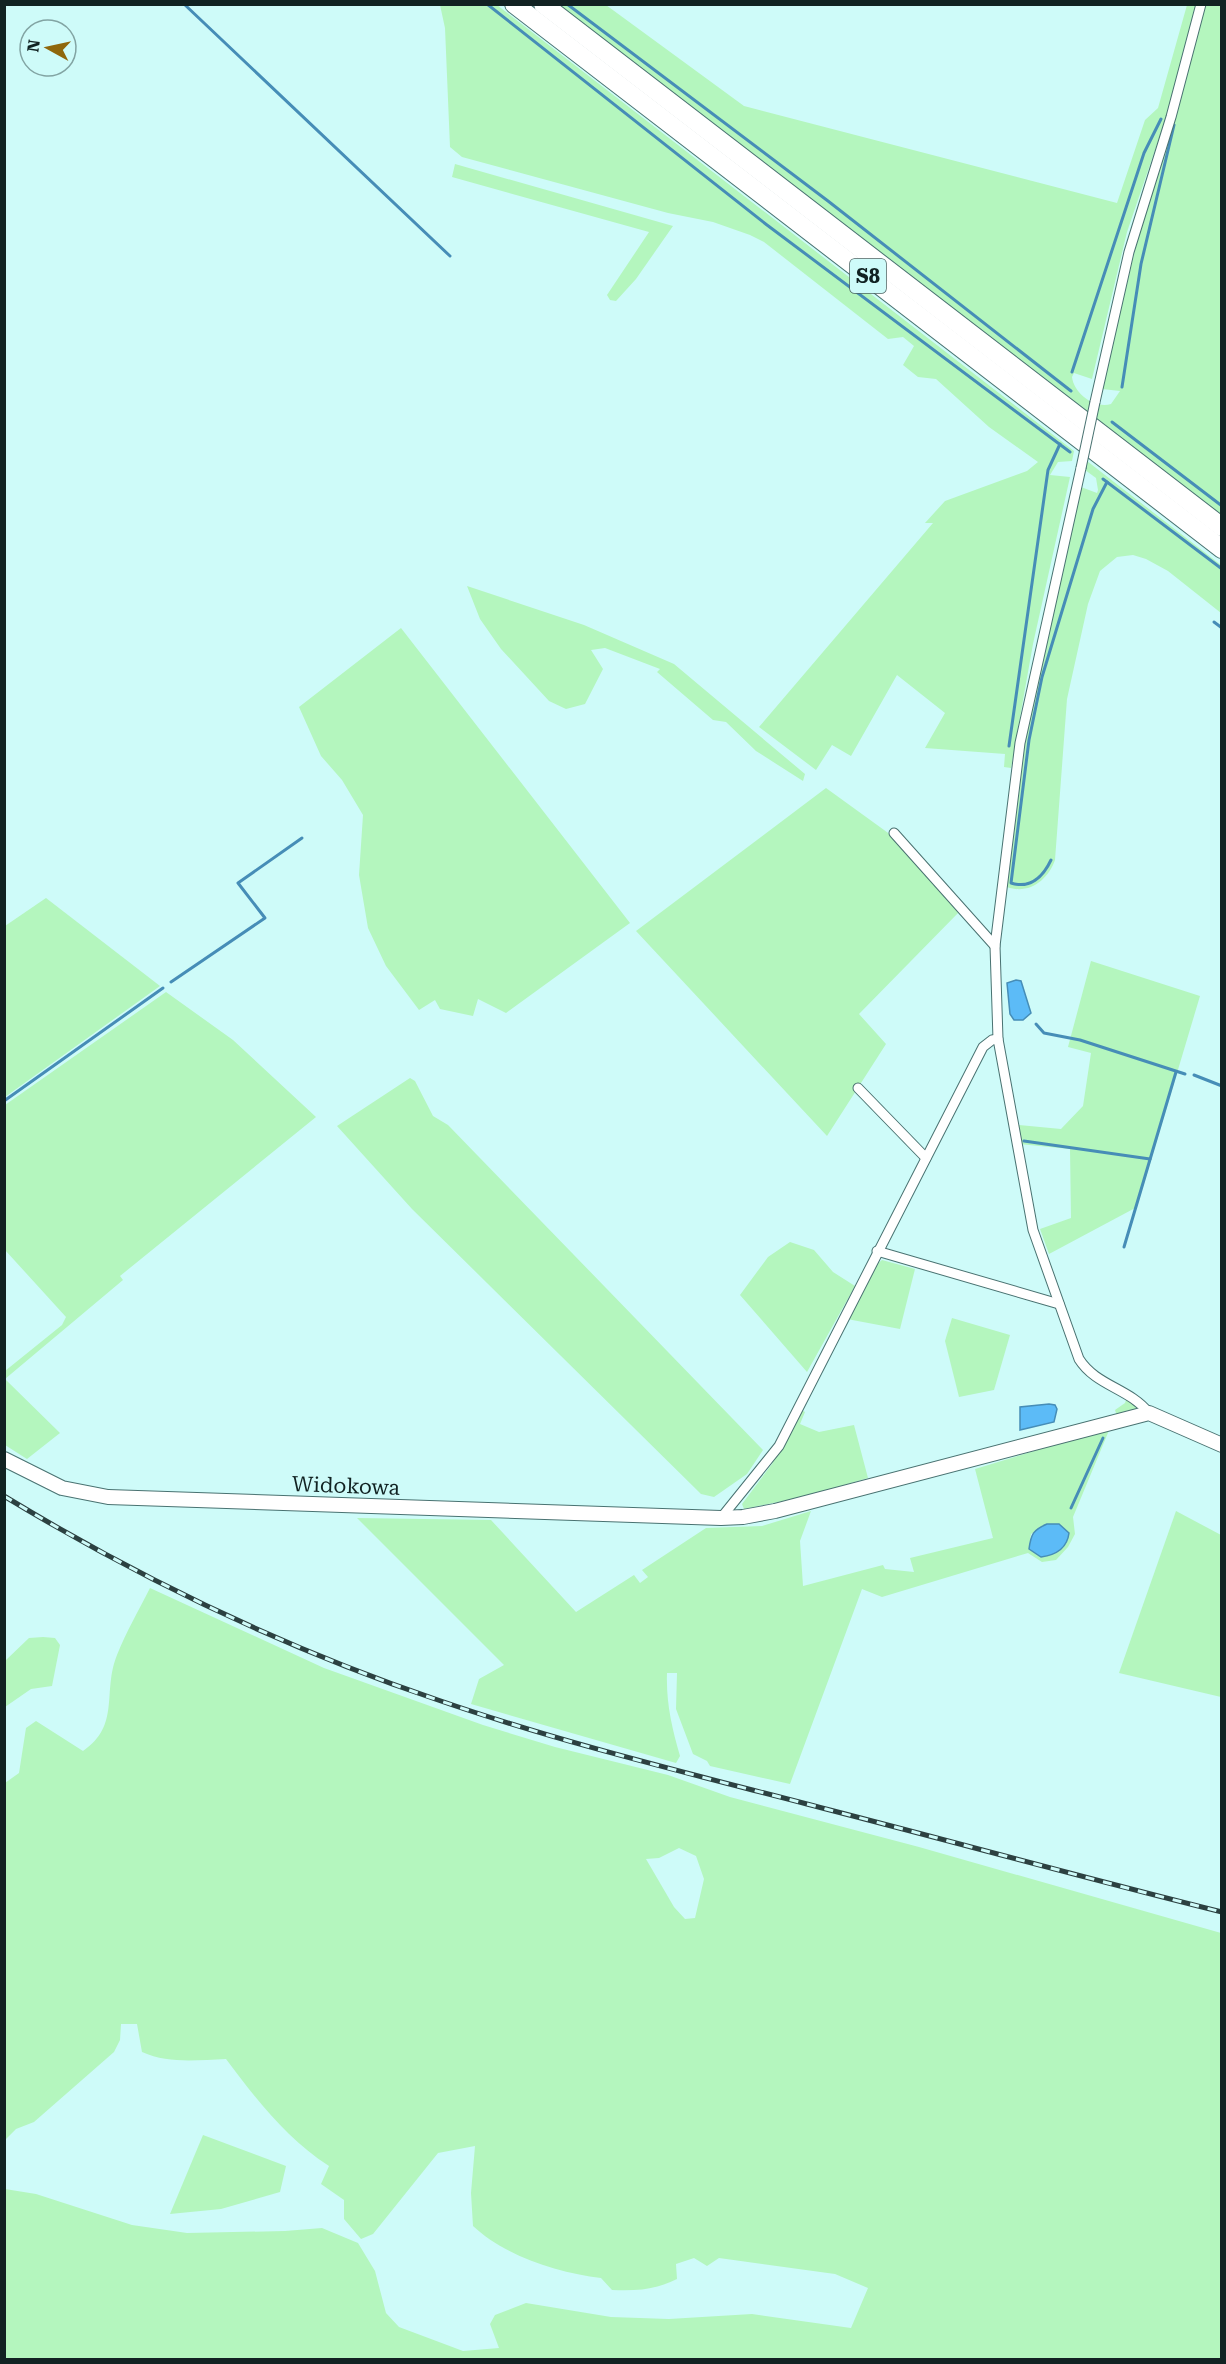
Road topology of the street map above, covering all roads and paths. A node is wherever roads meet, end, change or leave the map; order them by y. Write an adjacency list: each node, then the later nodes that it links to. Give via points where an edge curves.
1 (514, 4): 5 (highway, S8)
2 (543, 4): 4 (highway, S8)
3 (1201, 4): 7 (street, bridge, via 1129,252 1020,743)
4 (1221, 527)
5 (1221, 549)
6 (894, 833): 7 (street)
7 (995, 946): 8 (street)
8 (998, 1039): 10 (street, via 983,1047); 12 (street, via 1033,1230)
9 (858, 1088): 10 (street)
10 (926, 1158): 11 (street)
11 (878, 1251): 12 (street); 16 (street, via 779,1446)
12 (1059, 1304): 13 (street, via 1086,1369 1092,1376 1139,1400)
13 (1149, 1413): 14 (street); 16 (street, Widokowa, via 775,1511)
14 (1221, 1445)
15 (4, 1459): 16 (street, Widokowa, via 62,1488 108,1497)
16 (721, 1518)

